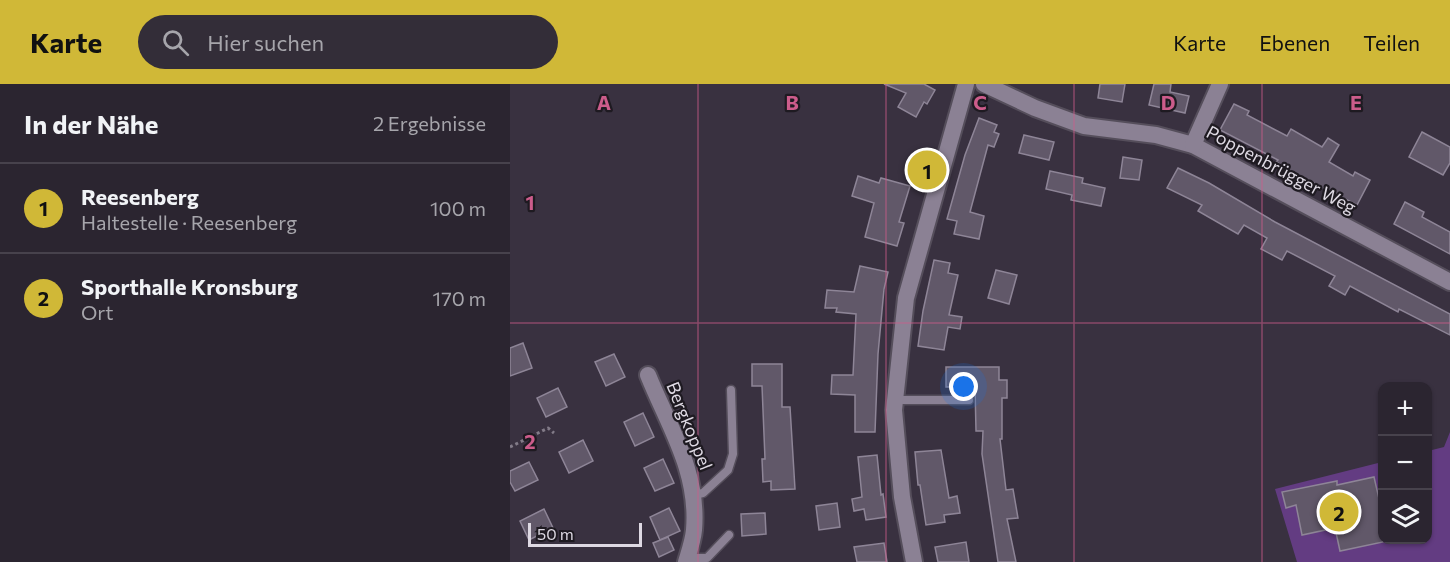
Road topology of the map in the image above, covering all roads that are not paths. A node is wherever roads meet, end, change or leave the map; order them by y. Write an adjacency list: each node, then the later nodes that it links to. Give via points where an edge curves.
1 (966, 84): 9 (street, via 906,298)
2 (984, 84): 4 (street, Poppenbrügger Weg, via 1084,126 1156,135)
3 (1220, 84): 4 (street)
4 (1193, 145): 5 (street, Poppenbrügger Weg)
5 (1450, 282)
6 (648, 375): 10 (street, Bergkoppel, via 687,465)
7 (730, 390): 10 (lane, via 733,454 728,470 703,493)
8 (969, 399): 9 (lane)
9 (895, 400): 14 (street, via 902,497)
10 (694, 495): 12 (street, Bergkoppel, via 694,531)
11 (729, 535): 13 (lane)
12 (687, 560): 13 (lane)
13 (708, 560)
14 (914, 562)

